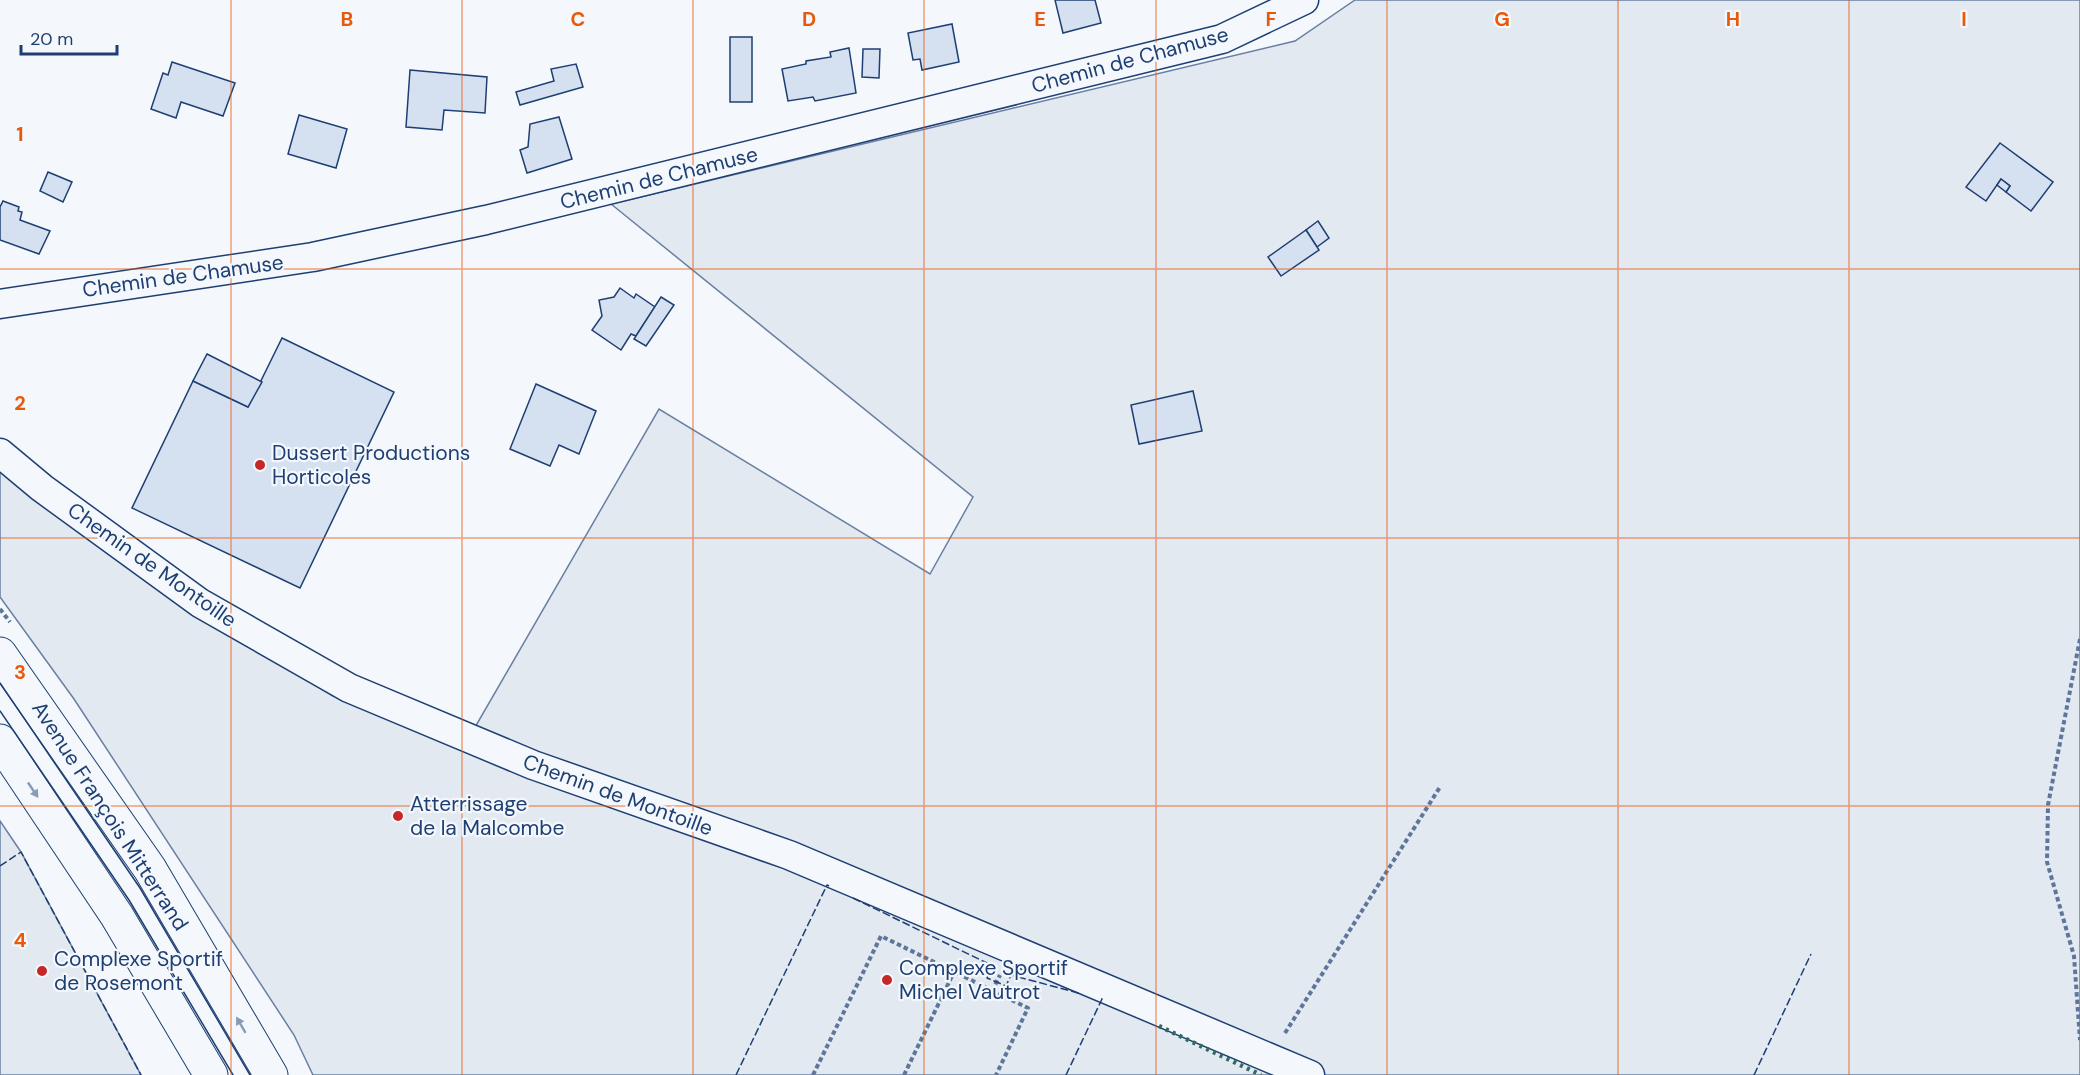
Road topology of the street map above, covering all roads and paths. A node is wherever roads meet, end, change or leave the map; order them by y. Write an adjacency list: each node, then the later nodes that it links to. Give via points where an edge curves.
1 (1304, 0): 2 (street, Chemin de Chamuse, via 1222,39 486,220 314,257)
2 (0, 304)
3 (0, 453): 10 (street, Chemin de Montoille, via 200,603 349,688 533,765 789,855)
4 (2080, 639): 9 (path, via 2048,805 2047,862 2074,956)
5 (0, 654): 12 (main road, Avenue François Mitterrand, one-way to 5, via 150,870)
6 (0, 741): 11 (main road, one-way to 11, via 117,916)
7 (1440, 787): 10 (path)
8 (954, 972): 13 (path, via 881,936); 14 (path); 15 (path, via 1028,1008)
9 (2080, 1040)
10 (1269, 1058): 16 (street, Chemin de Montoille)
11 (211, 1075)
12 (271, 1075)
13 (813, 1075)
14 (904, 1075)
15 (996, 1075)
16 (1310, 1075)

